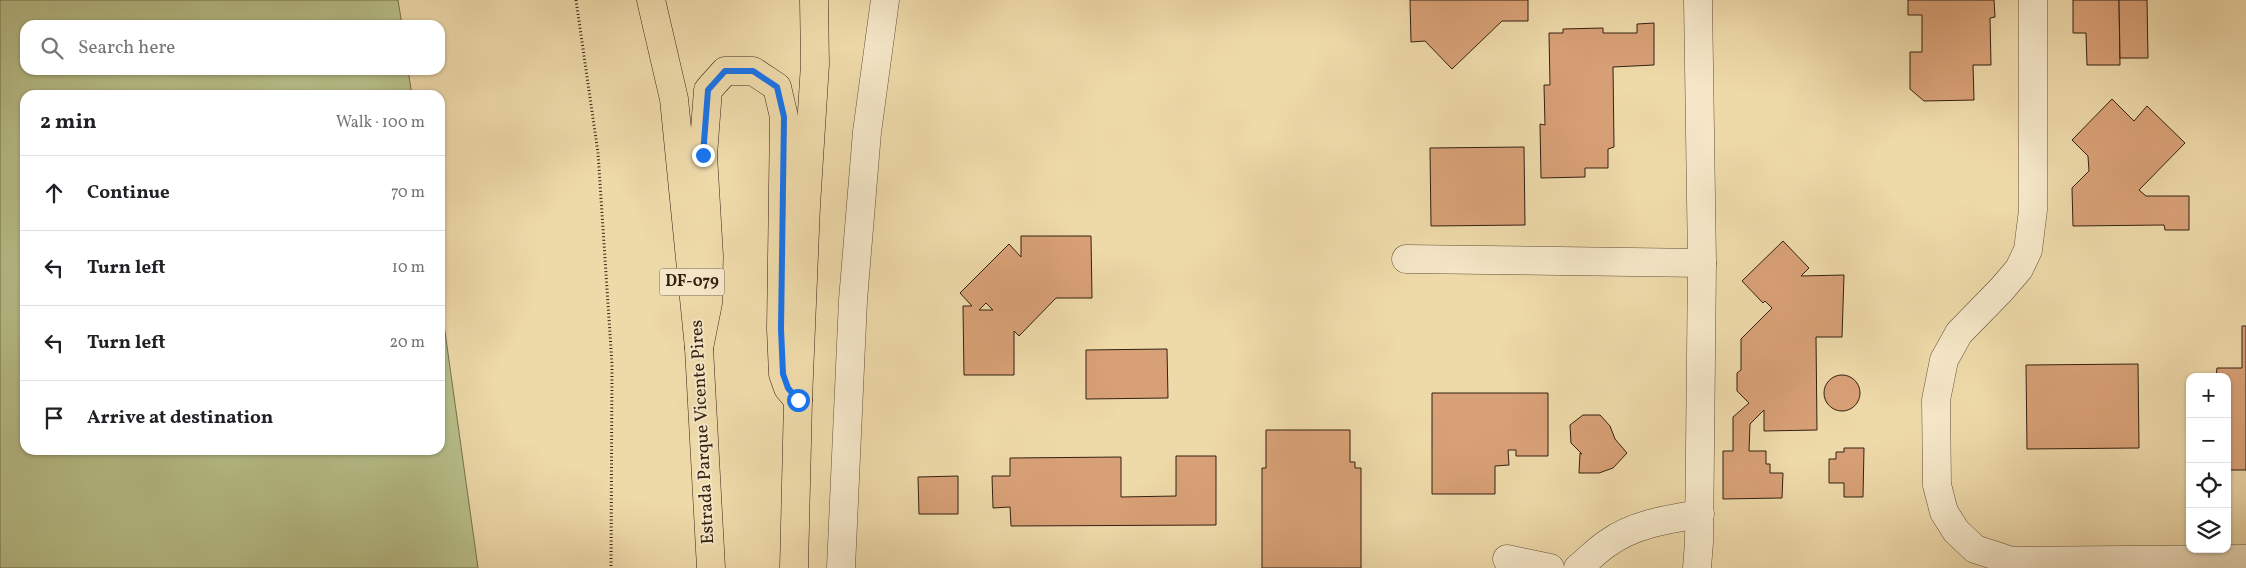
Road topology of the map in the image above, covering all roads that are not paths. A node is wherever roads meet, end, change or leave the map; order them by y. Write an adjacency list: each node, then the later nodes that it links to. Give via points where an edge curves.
1 (651, 0): 8 (main road, Estrada Parque Vicente Pires / DF-079, via 674,98)
2 (814, 0): 9 (main road, via 815,64)
3 (885, 0): 15 (street, via 867,132 852,300)
4 (1698, 0): 7 (street)
5 (2033, 0): 12 (street, via 2033,210 2028,250 2019,269 1959,333 1944,360 1936,400 1937,485 1944,512 1956,531 1975,549 2012,561)
6 (1406, 259): 7 (street)
7 (1702, 263): 10 (street)
8 (699, 348): 9 (main road, via 708,303 703,155 708,90 725,71 753,71 777,87 784,117 783,374 788,388); 13 (main road, Estrada Parque Vicente Pires / DF-079)
9 (798, 400): 14 (main road)
10 (1700, 514): 17 (street, via 1628,532 1608,542); 18 (street)
11 (1507, 559): 16 (street)
12 (2246, 559)
13 (710, 568)
14 (794, 568)
15 (841, 568)
16 (1550, 568)
17 (1578, 568)
18 (1697, 568)

